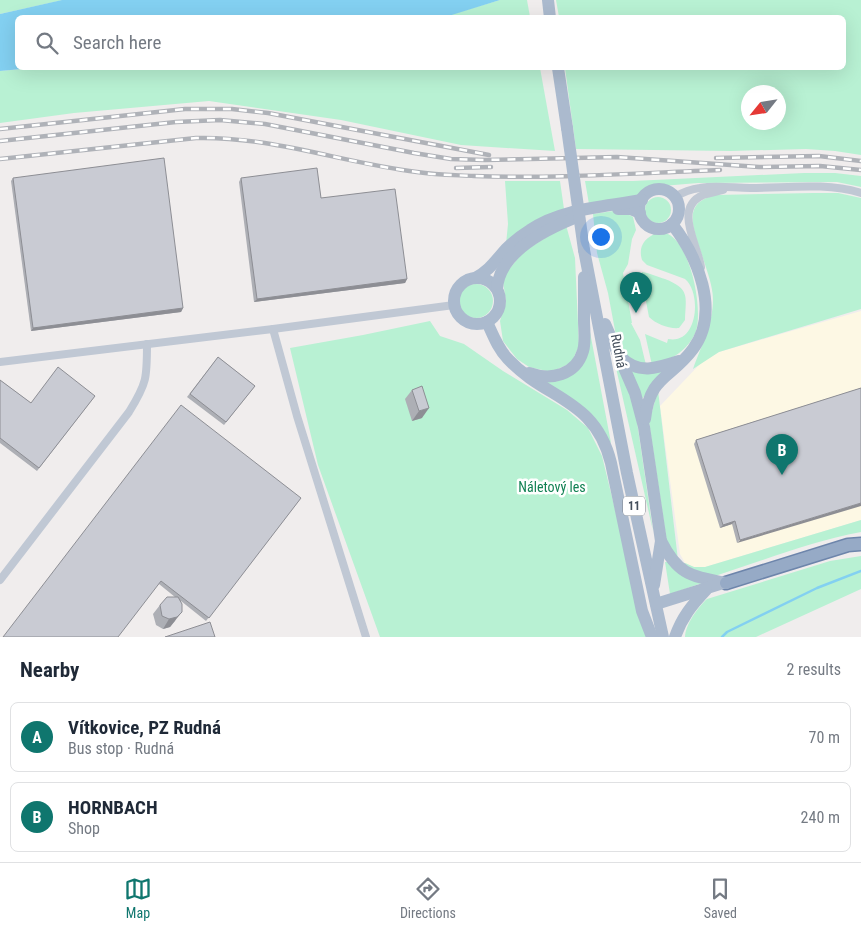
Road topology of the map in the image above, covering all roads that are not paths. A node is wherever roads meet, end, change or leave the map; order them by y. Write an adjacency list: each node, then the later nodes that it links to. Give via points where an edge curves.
1 (548, 0): 2 (main road)
2 (550, 15)
3 (558, 71): 10 (main road, Rudná / 11, bridge)
4 (730, 188): 5 (street, via 813,186 838,187); 6 (street, via 701,188); 12 (street, via 700,197 690,207 688,222 700,256)
5 (861, 193)
6 (675, 197): 7 (main road, via 660,189 650,192); 9 (main road, via 679,208)
7 (642, 200): 8 (main road); 11 (main road, via 566,213 546,221 509,247 485,273)
8 (640, 213): 9 (main road, via 644,222 652,227 664,228); 14 (main road, via 624,208 605,210 551,229 514,255 501,272)
9 (672, 224): 12 (main road)
10 (584, 250): 13 (main road, Rudná / 11); 22 (main road, via 584,349 578,361 556,377 544,378)
11 (476, 278): 14 (main road, via 488,280); 15 (main road, via 465,281 458,288 454,294)
12 (703, 281): 20 (main road, via 703,326 697,342)
13 (592, 287): 19 (main road, via 609,336); 29 (main road, Rudná / 11)
14 (497, 289): 16 (main road, via 499,308)
15 (454, 305): 16 (main road, via 464,321 475,324); 17 (street)
16 (487, 322): 22 (main road, via 501,350)
17 (273, 329): 18 (street); 30 (street, via 296,416)
18 (147, 344): 21 (street); 26 (street, via 146,381 134,405)
19 (620, 356): 20 (main road, via 630,366 640,368 654,368); 23 (main road)
20 (684, 359): 23 (main road, via 651,392)
21 (0, 362)
22 (522, 371): 31 (main road, via 582,412 604,442 642,611)
23 (644, 427): 24 (main road)
24 (661, 541): 27 (main road, via 670,558 684,571); 29 (main road)
25 (861, 544): 27 (highway, via 848,545)
26 (0, 580)
27 (726, 583): 28 (main road)
28 (708, 588): 29 (main road); 33 (main road, via 690,607)
29 (654, 598): 32 (main road, Rudná / 11)
30 (366, 637)
31 (652, 637)
32 (663, 637)
33 (675, 637)

